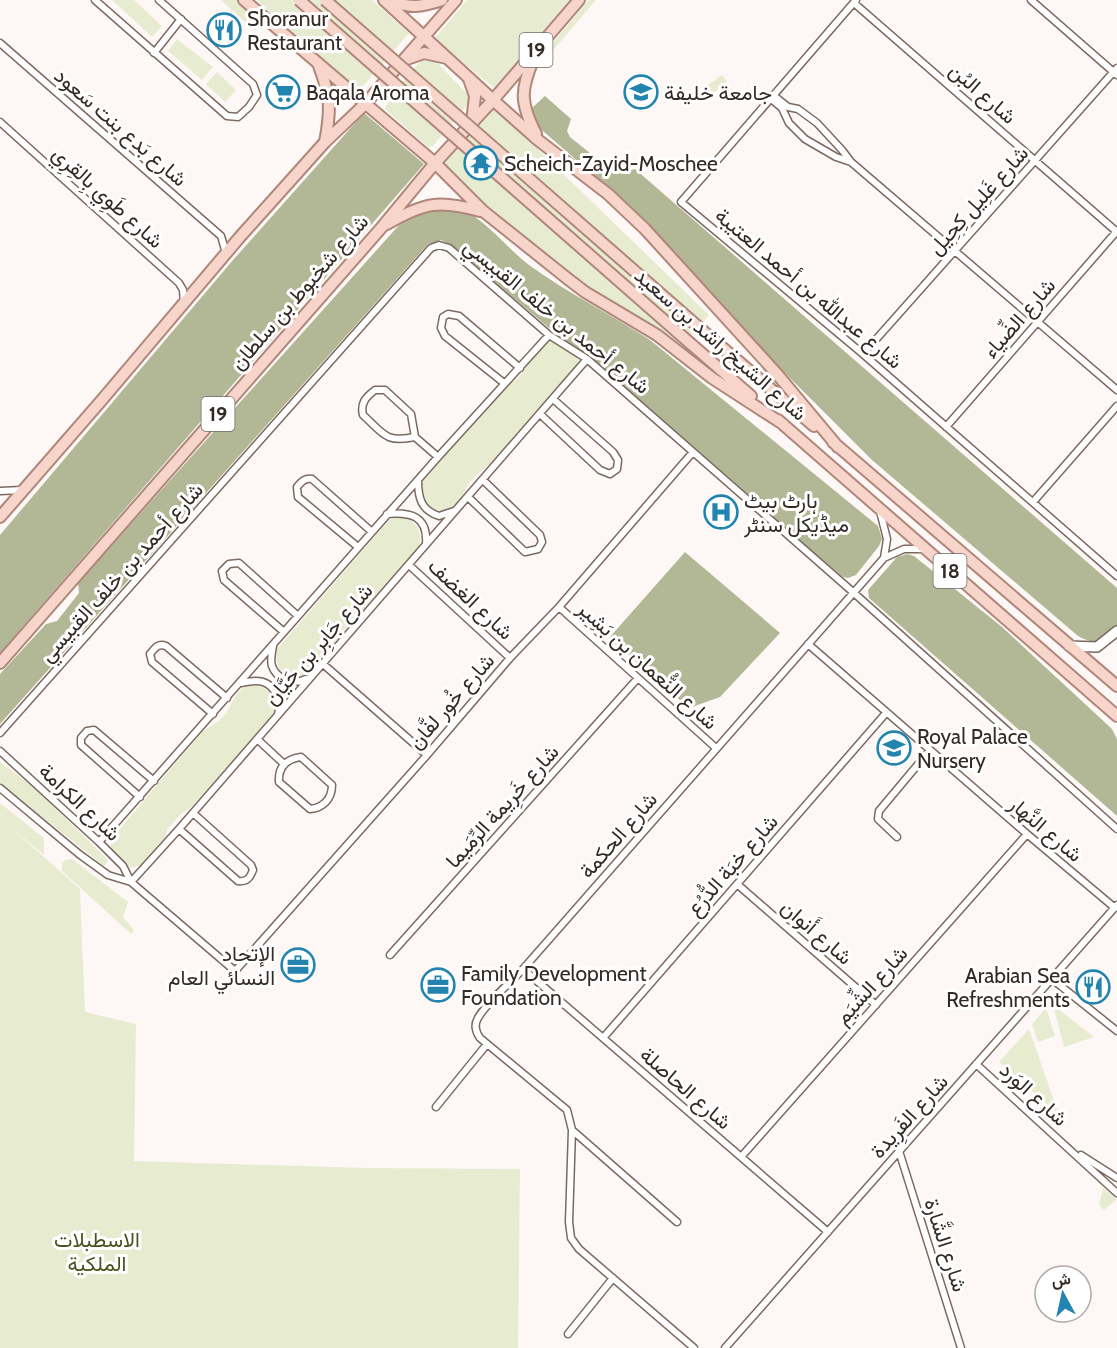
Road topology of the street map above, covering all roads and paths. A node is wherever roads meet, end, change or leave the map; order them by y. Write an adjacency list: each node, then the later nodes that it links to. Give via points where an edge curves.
1 (95, 0): 17 (street)
2 (159, 0): 13 (street)
3 (244, 0): 20 (main road)
4 (299, 0): 55 (main road, شارع الشيخ راشد بن سعيد / 18, bridge)
5 (325, 0): 58 (main road, شارع الشيخ راشد بن سعيد / 18, bridge)
6 (384, 0): 14 (main road)
7 (389, 0): 8 (main road, via 415,7)
8 (442, 0)
9 (456, 0): 14 (main road)
10 (579, 0): 16 (main road, شارع شخبوط بن سلطان / 19)
11 (1031, 0): 21 (street)
12 (855, 1): 24 (street, شارع عبدالله بن أحمد العتيبة); 34 (street, شارع البُن)
13 (181, 19): 17 (street); 17 (street, via 253,84 257,95 249,107 238,117 228,116)
14 (424, 36): 18 (main road); 19 (main road)
15 (0, 43): 40 (street, شارع بَدع بنت سَعود)
16 (538, 47): 25 (main road, شارع شخبوط بن سلطان / 19); 30 (main road, via 526,75 523,98)
17 (154, 53)
18 (450, 59): 19 (main road, via 424,53); 22 (main road)
19 (401, 62): 23 (main road)
20 (317, 63): 26 (main road); 31 (main road, via 329,97)
21 (1116, 72): 34 (street, شارع غَلِيل كِحِيل)
22 (467, 76): 25 (main road); 29 (main road, via 475,96)
23 (384, 82): 26 (main road); 27 (main road, via 378,107)
24 (772, 96): 35 (street, via 817,123); 35 (street, via 805,139 836,158); 47 (street, شارع عبدالله بن أحمد العتيبة, via 681,202)
25 (494, 100): 29 (main road, شارع شخبوط بن سلطان / 19); 30 (main road)
26 (365, 104): 27 (main road); 31 (main road)
27 (386, 121): 33 (main road)
28 (0, 122): 44 (street, شارع طَوِي بِالقِرِي, via 179,284)
29 (472, 123): 32 (main road, شارع شخبوط بن سلطان / 19)
30 (538, 140): 58 (main road, via 608,194 645,229)
31 (325, 142): 41 (main road)
32 (452, 144): 33 (main road, via 432,152); 36 (main road, شارع شخبوط بن سلطان / 19)
33 (416, 147): 36 (main road)
34 (1035, 161): 39 (street, شارع البُن); 42 (street, شارع غَلِيل كِحِيل)
35 (851, 162): 42 (street)
36 (435, 163): 37 (main road); 38 (main road, شارع شخبوط بن سلطان / 19)
37 (483, 211): 38 (main road, via 436,203); 55 (main road, via 585,292 657,335 712,378)
38 (382, 227): 88 (main road, شارع شخبوط بن سلطان / 19)
39 (1117, 232): 45 (street, شارع الضِّياء)
40 (220, 236): 41 (street); 43 (street, شارع بَدع بنت سَعود)
41 (239, 238): 43 (main road)
42 (956, 250): 45 (street); 47 (street, شارع غَلِيل كِحِيل)
43 (226, 253): 44 (main road)
44 (184, 302): 63 (main road)
45 (1038, 321): 51 (street); 56 (street, شارع الضِّياء)
46 (549, 335): 48 (street, شارع أحمد بن خلف القبيسي); 49 (street, شارع جَابِر بن حَيَّان); 99 (street, شارع أحمد بن خلف القبيسي, via 449,248 431,248)
47 (863, 354): 56 (street, شارع عبدالله بن أحمد العتيبة)
48 (588, 359): 52 (street, شارع جَابِر بن حَيَّان); 59 (street, شارع أحمد بن خلف القبيسي)
49 (520, 368): 50 (street, شارع جَابِر بن حَيَّان); 50 (street, via 459,316 443,317 441,328 445,336)
50 (504, 382): 60 (street, شارع جَابِر بن حَيَّان)
51 (1117, 390)
52 (553, 399): 54 (street, شارع جَابِر بن حَيَّان); 54 (street, via 613,452 618,460 617,469 610,474 600,470)
53 (1117, 406): 66 (street)
54 (540, 414): 62 (street, شارع جَابِر بن حَيَّان)
55 (783, 424): 68 (main road, شارع الشيخ راشد بن سعيد / 18)
56 (946, 427): 66 (street, شارع عبدالله بن أحمد العتيبة)
57 (415, 437): 57 (street, via 389,439 363,415 368,396 375,390 385,390 411,414); 60 (street)
58 (838, 447): 86 (main road, شارع الشيخ راشد بن سعيد / 18)
59 (693, 452): 78 (street, شارع أحمد بن خلف القبيسي); 79 (street, شارع خُور لفَّان)
60 (438, 457): 61 (street, شارع جَابِر بن حَيَّان)
61 (418, 480): 67 (street, via 418,495 426,509 441,516); 69 (street, شارع جَابِر بن حَيَّان)
62 (483, 480): 65 (street, شارع جَابِر بن حَيَّان); 65 (street, via 540,535 538,549 525,552)
63 (23, 490): 64 (street); 70 (main road)
64 (0, 491)
65 (468, 497): 67 (street, شارع جَابِر بن حَيَّان)
66 (1033, 502): 77 (street, شارع عبدالله بن أحمد العتيبة)
67 (456, 510): 72 (street, شارع جَابِر بن حَيَّان)
68 (880, 510): 74 (main road, شارع الشيخ راشد بن سعيد / 18); 75 (street, via 887,539)
69 (387, 514): 71 (street, شارع جَابِر بن حَيَّان); 72 (street, via 410,514 419,519 427,533)
70 (0, 515)
71 (372, 532): 73 (street, شارع جَابِر بن حَيَّان); 73 (street, شارع جَابِر بن حَيَّان, via 312,479 303,480 297,487 298,497)
72 (426, 545): 76 (street, شارع جَابِر بن حَيَّان)
73 (358, 547): 80 (street, شارع جَابِر بن حَيَّان)
74 (925, 549): 75 (street, via 904,549); 97 (main road, شارع الشيخ راشد بن سعيد / 18)
75 (884, 558): 78 (street, شارع الحكمة)
76 (409, 565): 87 (street, شارع الغضف); 89 (street, شارع جَابِر بن حَيَّان)
77 (1117, 576)
78 (854, 593): 83 (street, شارع الحكمة); 111 (street, شارع أحمد بن خلف القبيسي)
79 (559, 607): 87 (street, شارع خُور لفَّان); 91 (street, شارع النُّعمان بن بَشِير)
80 (298, 616): 81 (street, شارع جَابِر بن حَيَّان); 81 (street, شارع جَابِر بن حَيَّان, via 238,563 229,564 222,572 224,580)
81 (284, 632): 84 (street, شارع جَابِر بن حَيَّان)
82 (1115, 633): 85 (street); 86 (street, via 1097,646)
83 (808, 644): 95 (street, شارع النَّهار); 101 (street, شارع الحكمة)
84 (273, 645): 90 (street, via 272,666 276,674 290,681); 92 (street, شارع جَابِر بن حَيَّان)
85 (1117, 645)
86 (1070, 646): 93 (main road, شارع الشيخ راشد بن سعيد / 18)
87 (510, 658): 104 (street, شارع خُور لفَّان)
88 (0, 663)
89 (322, 664): 90 (street, شارع جَابِر بن حَيَّان); 104 (street)
90 (310, 678): 98 (street, شارع جَابِر بن حَيَّان)
91 (638, 678): 101 (street, شارع النُّعمان بن بَشِير); 118 (street, شارع خَرِيمة الرِّمَيما)
92 (239, 683): 94 (street, شارع جَابِر بن حَيَّان); 98 (street, via 258,681 270,687 279,699)
93 (1117, 686)
94 (227, 698): 96 (street, شارع جَابِر بن حَيَّان); 96 (street, via 166,646 157,646 150,654 152,662)
95 (886, 713): 102 (street, شارع النَّهار); 116 (street, شارع خبَة الدُّرُع)
96 (213, 714): 106 (street, شارع جَابِر بن حَيَّان)
97 (1117, 716)
98 (276, 717): 100 (street, شارع جَابِر بن حَيَّان)
99 (0, 733)
100 (257, 739): 105 (street); 109 (street, شارع جَابِر بن حَيَّان)
101 (716, 748): 119 (street, شارع الحكمة)
102 (930, 750): 112 (street, شارع النَّهار); 113 (street, via 879,811 878,819)
103 (0, 751): 114 (street, شارع الكرامة)
104 (427, 755): 120 (street, شارع خُور لفَّان)
105 (284, 764): 105 (street, via 279,782 310,809 326,802 332,785 301,757)
106 (154, 781): 108 (street, شارع جَابِر بن حَيَّان); 108 (street, via 94,730 87,730 81,745)
107 (0, 788): 115 (street, شارع الكرامة, via 79,854 108,874)
108 (140, 797): 114 (street, شارع جَابِر بن حَيَّان)
109 (193, 813): 110 (street, شارع جَابِر بن حَيَّان); 110 (street, via 251,865 251,877 238,881)
110 (179, 829): 115 (street, شارع جَابِر بن حَيَّان)
111 (1117, 829)
112 (1027, 834): 117 (street, شارع النَّهار); 122 (street, شارع الشِّيَم)
113 (897, 837)
114 (99, 842): 115 (street, شارع الكرامة, via 123,866)
115 (130, 882): 120 (street, شارع الكرامة)
116 (737, 884): 122 (street, شارع أَنوان); 124 (street, شارع خبَة الدُّرُع)
117 (1116, 907): 121 (street, شارع الفَرِيدة)
118 (390, 955)
119 (523, 969): 124 (street, شارع الحاصلة); 125 (street, شارع الحكمة, via 478,1018 477,1033)
120 (235, 971)
121 (1052, 979): 123 (street); 126 (street, شارع الفَرِيدة)
122 (876, 1005): 131 (street, شارع الشِّيَم)
123 (1117, 1031)
124 (603, 1038): 131 (street, شارع الحاصلة)
125 (487, 1044): 127 (street); 128 (street, via 567,1110)
126 (976, 1064): 129 (street, شارع الوَرد); 130 (street, شارع الفَرِيدة)
127 (436, 1107)
128 (572, 1130): 135 (street); 137 (street, via 572,1238)
129 (1070, 1148): 132 (street, شارع الوَرد); 133 (street, شارع الوَرد)
130 (899, 1151): 136 (street, شارع الفَرِيدة); 141 (street, شارع الشَّارة)
131 (741, 1157): 136 (street, شارع الحاصلة)
132 (1116, 1175): 133 (street)
133 (1106, 1184): 134 (street, شارع الوَرد)
134 (1117, 1193)
135 (677, 1222)
136 (828, 1232): 140 (street, شارع الفَرِيدة)
137 (613, 1278): 138 (street); 139 (street)
138 (568, 1334)
139 (694, 1348)
140 (725, 1348)
141 (962, 1348)

